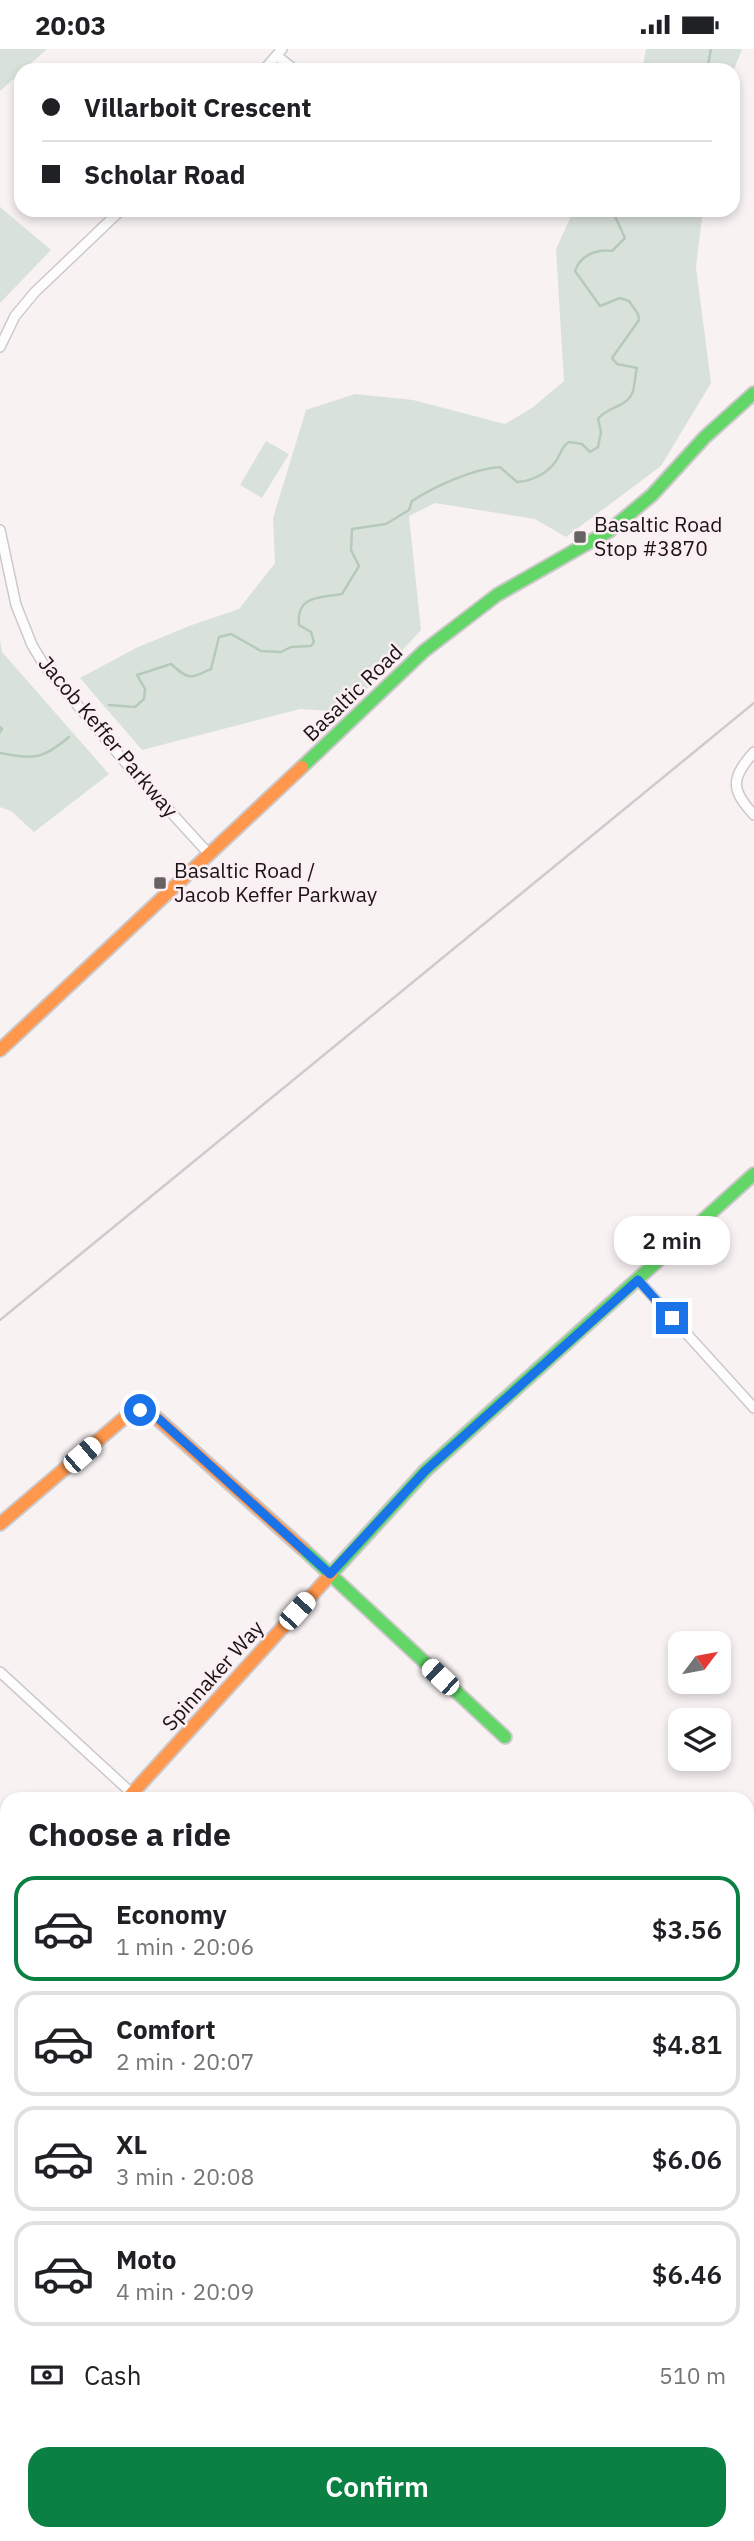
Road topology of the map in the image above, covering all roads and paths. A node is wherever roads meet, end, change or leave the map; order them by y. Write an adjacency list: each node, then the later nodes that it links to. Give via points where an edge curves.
1 (114, 217): 2 (street, via 34,292 15,316)
2 (0, 347)
3 (754, 393): 7 (street, Basaltic Road, via 711,430 652,495 609,531 497,595 432,643)
4 (0, 530): 7 (street, Jacob Keffer Parkway, via 16,605 44,665)
5 (754, 752): 6 (street, via 740,768 735,785)
6 (754, 815)
7 (209, 854): 8 (street, Basaltic Road)
8 (0, 1050)
9 (754, 1174): 10 (street, Spinnaker Way)
10 (638, 1280): 11 (street); 13 (street, Spinnaker Way, via 425,1471)
11 (754, 1408)
12 (0, 1524): 13 (street, via 130,1413 140,1410 160,1420)
13 (330, 1574): 15 (street); 17 (street, Spinnaker Way)
14 (0, 1672): 16 (street)
15 (505, 1737)
16 (127, 1792)
17 (136, 1792)

